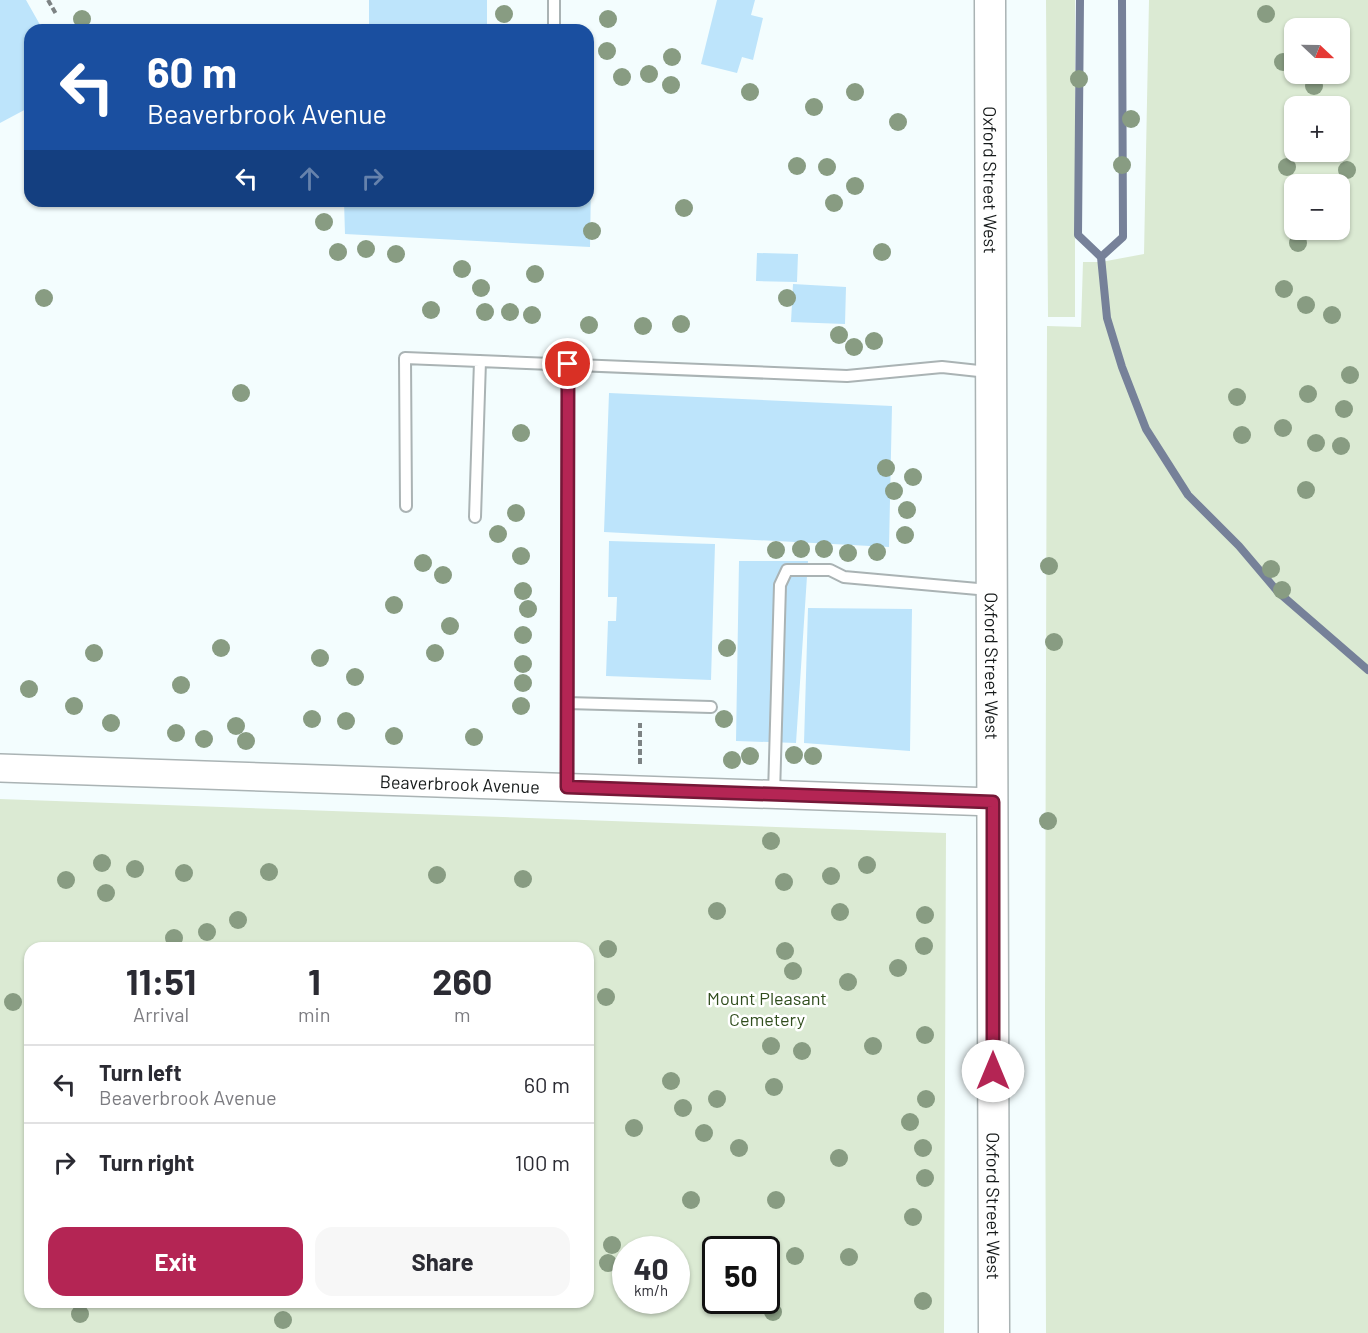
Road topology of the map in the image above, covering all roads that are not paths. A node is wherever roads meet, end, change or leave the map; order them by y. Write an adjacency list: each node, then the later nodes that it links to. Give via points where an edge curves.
1 (554, 0): 3 (lane)
2 (990, 0): 6 (main road, Oxford Street West)
3 (554, 24)
4 (480, 361): 5 (lane); 7 (lane, via 405,357); 8 (lane)
5 (568, 364): 6 (lane, via 847,376 942,367); 10 (lane)
6 (991, 373): 9 (main road, Oxford Street West)
7 (405, 506)
8 (475, 517)
9 (992, 590): 14 (lane, via 844,577 830,570 787,570 780,585); 15 (main road, Oxford Street West)
10 (567, 703): 11 (lane); 13 (lane)
11 (711, 707)
12 (0, 768): 13 (street, Beaverbrook Avenue)
13 (567, 787): 14 (street, Beaverbrook Avenue)
14 (774, 794): 15 (street, Beaverbrook Avenue)
15 (993, 802): 16 (main road, Oxford Street West)
16 (994, 1333)

